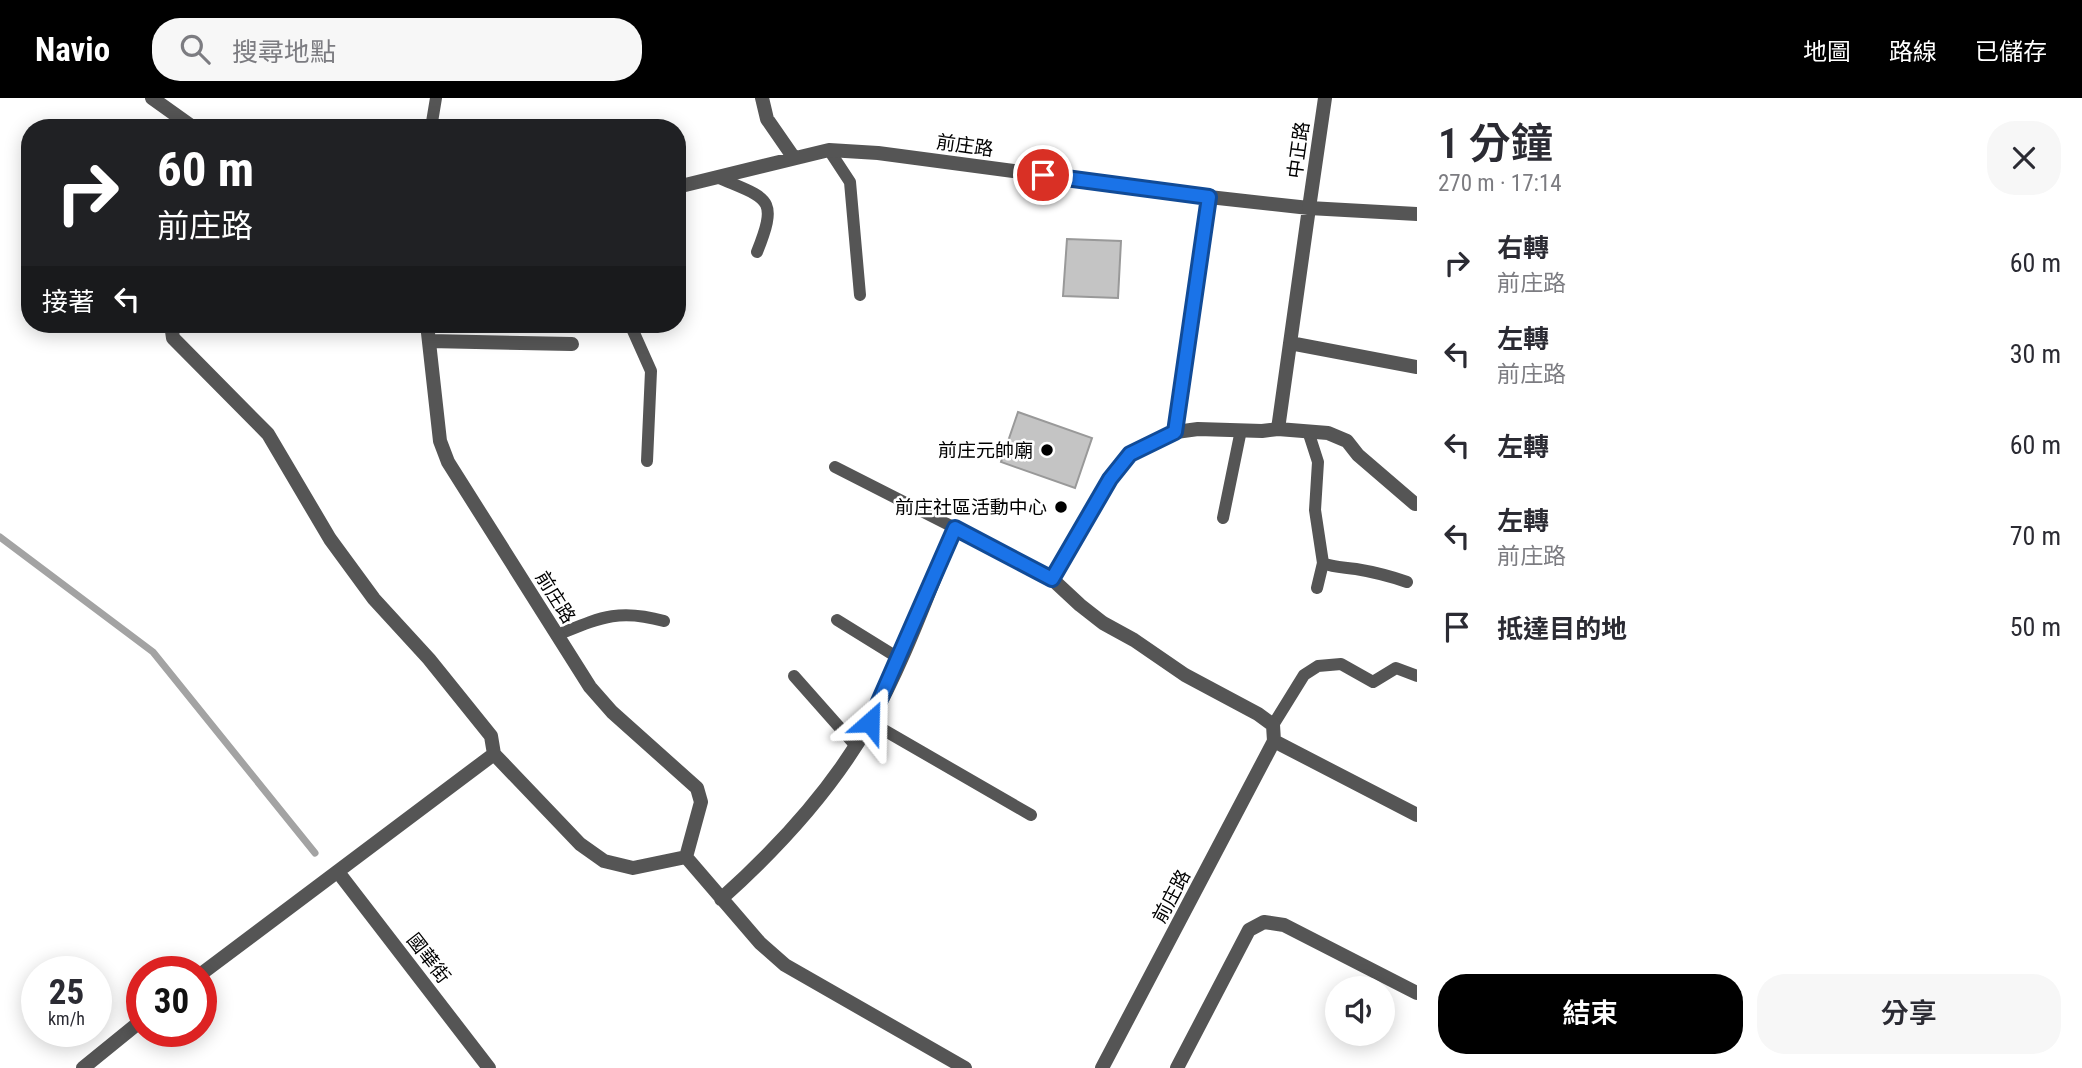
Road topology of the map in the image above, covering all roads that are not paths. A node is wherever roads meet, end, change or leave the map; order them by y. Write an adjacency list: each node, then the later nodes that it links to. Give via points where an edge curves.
1 (152, 98): 5 (street)
2 (436, 98): 6 (lane)
3 (762, 98): 8 (street, via 767,119)
4 (1325, 98): 12 (street, 中正路)
5 (181, 119)
6 (432, 119)
7 (829, 150): 8 (street, 前庄路); 11 (street, 前庄路); 15 (lane, via 850,182)
8 (793, 158): 9 (street, 前庄路)
9 (719, 178): 10 (street, 前庄路); 14 (lane, via 759,195 768,206 769,222)
10 (686, 185)
11 (1209, 197): 12 (street, 前庄路); 26 (street)
12 (1309, 208): 13 (street, 前庄路); 20 (street, 中正路)
13 (1417, 214)
14 (757, 251)
15 (860, 295)
16 (172, 333): 46 (street, via 268,434 330,539 374,599 491,736)
17 (429, 333): 19 (street, 前庄路)
18 (634, 333): 27 (lane, via 651,371)
19 (430, 341): 21 (street); 38 (street, 前庄路, via 440,441 448,462)
20 (1290, 343): 22 (street); 23 (street, 中正路)
21 (572, 344)
22 (1417, 367)
23 (1278, 429): 24 (street); 25 (street)
24 (1241, 430): 26 (street); 30 (lane)
25 (1308, 431): 29 (street, via 1347,441); 32 (lane, via 1318,462 1315,510)
26 (1175, 432): 33 (street, via 1130,454 1110,479)
27 (648, 461)
28 (835, 467): 31 (lane)
29 (1415, 504)
30 (1223, 518)
31 (955, 528): 33 (street); 39 (street)
32 (1323, 564): 34 (lane); 35 (lane)
33 (1052, 579): 43 (street, via 1103,623)
34 (1407, 582)
35 (1317, 588)
36 (837, 620): 39 (lane)
37 (664, 621): 38 (lane, via 640,614 607,615)
38 (557, 635): 49 (street, 前庄路, via 612,712 697,788 701,802)
39 (900, 659): 42 (street)
40 (794, 676): 45 (lane)
41 (1417, 676): 43 (lane, via 1396,668 1373,682 1341,664 1318,666 1304,675)
42 (870, 722): 45 (street); 47 (lane)
43 (1273, 725): 44 (street)
44 (1274, 741): 48 (street); 58 (street, 前庄路)
45 (856, 746): 51 (street, via 816,802 756,869)
46 (494, 754): 49 (street, via 580,844 604,861 633,867); 50 (street)
47 (1031, 815)
48 (1417, 815)
49 (686, 857): 51 (street)
50 (338, 872): 52 (street); 56 (street, 國華街)
51 (721, 899): 57 (street, via 785,965)
52 (217, 962)
53 (1417, 993): 59 (street, via 1284,925 1264,922 1249,930)
54 (126, 1033): 55 (street)
55 (83, 1068)
56 (489, 1068)
57 (965, 1068)
58 (1102, 1068)
59 (1177, 1068)

